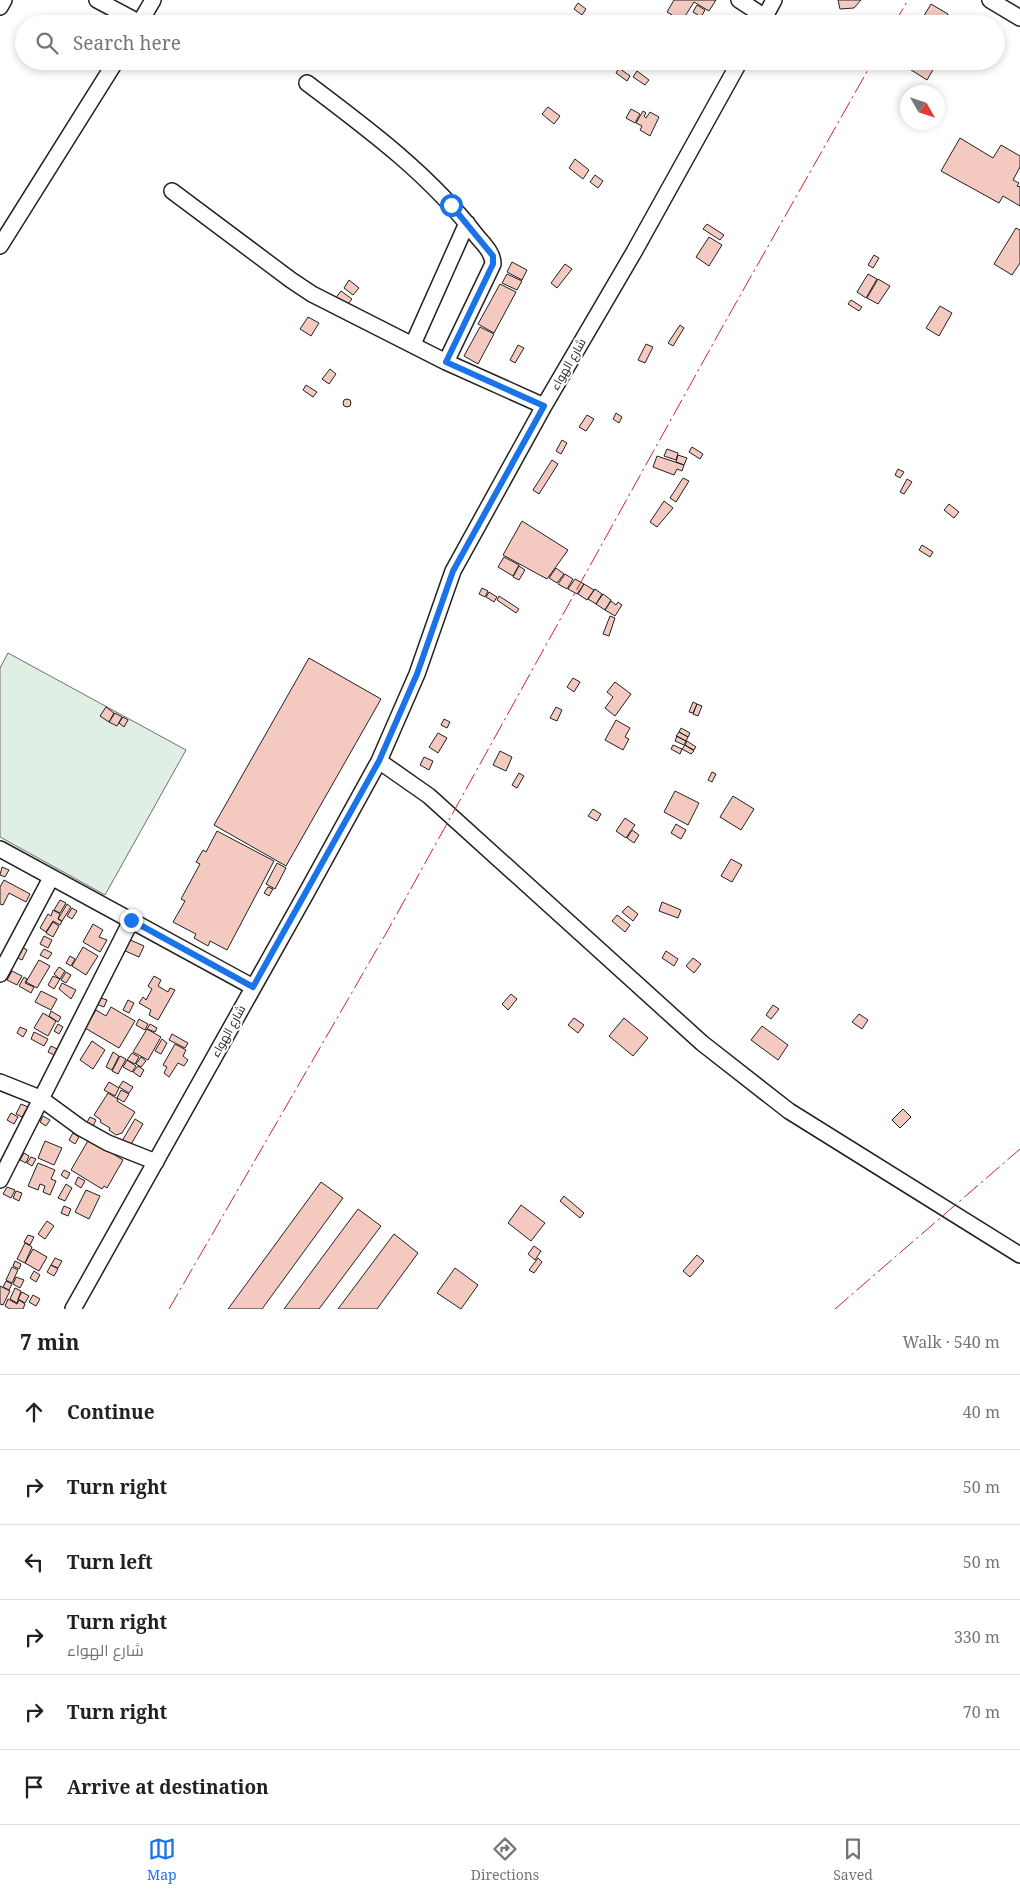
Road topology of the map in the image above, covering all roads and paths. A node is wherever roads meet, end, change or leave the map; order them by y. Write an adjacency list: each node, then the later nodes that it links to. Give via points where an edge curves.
1 (4, 0): 7 (street)
2 (97, 0): 8 (street)
3 (153, 0): 9 (street)
4 (739, 0): 10 (street)
5 (774, 0): 11 (street)
6 (990, 0): 12 (street)
7 (0, 7)
8 (124, 15)
9 (144, 15)
10 (757, 15)
11 (766, 15)
12 (1020, 18)
13 (110, 70): 18 (street)
14 (735, 70): 21 (street, شارع الهواء)
15 (307, 83): 17 (street, via 378,136 431,184)
16 (172, 192): 19 (street, via 305,289)
17 (467, 223): 19 (street); 20 (street, via 493,256 493,264)
18 (0, 246)
19 (413, 344): 20 (street)
20 (446, 362): 21 (street)
21 (544, 406): 22 (street, شارع الهواء, via 453,571 417,674)
22 (379, 761): 27 (street, شارع الهواء); 32 (street, via 429,796 702,1044 789,1111)
23 (0, 850): 24 (street)
24 (51, 878): 25 (street); 26 (street)
25 (131, 920): 27 (street); 29 (street)
26 (0, 974)
27 (253, 987): 30 (street, شارع الهواء)
28 (0, 1082): 29 (street)
29 (40, 1098): 30 (street, via 108,1143); 31 (street)
30 (156, 1162): 33 (street, شارع الهواء)
31 (0, 1180)
32 (1020, 1255)
33 (73, 1309)

